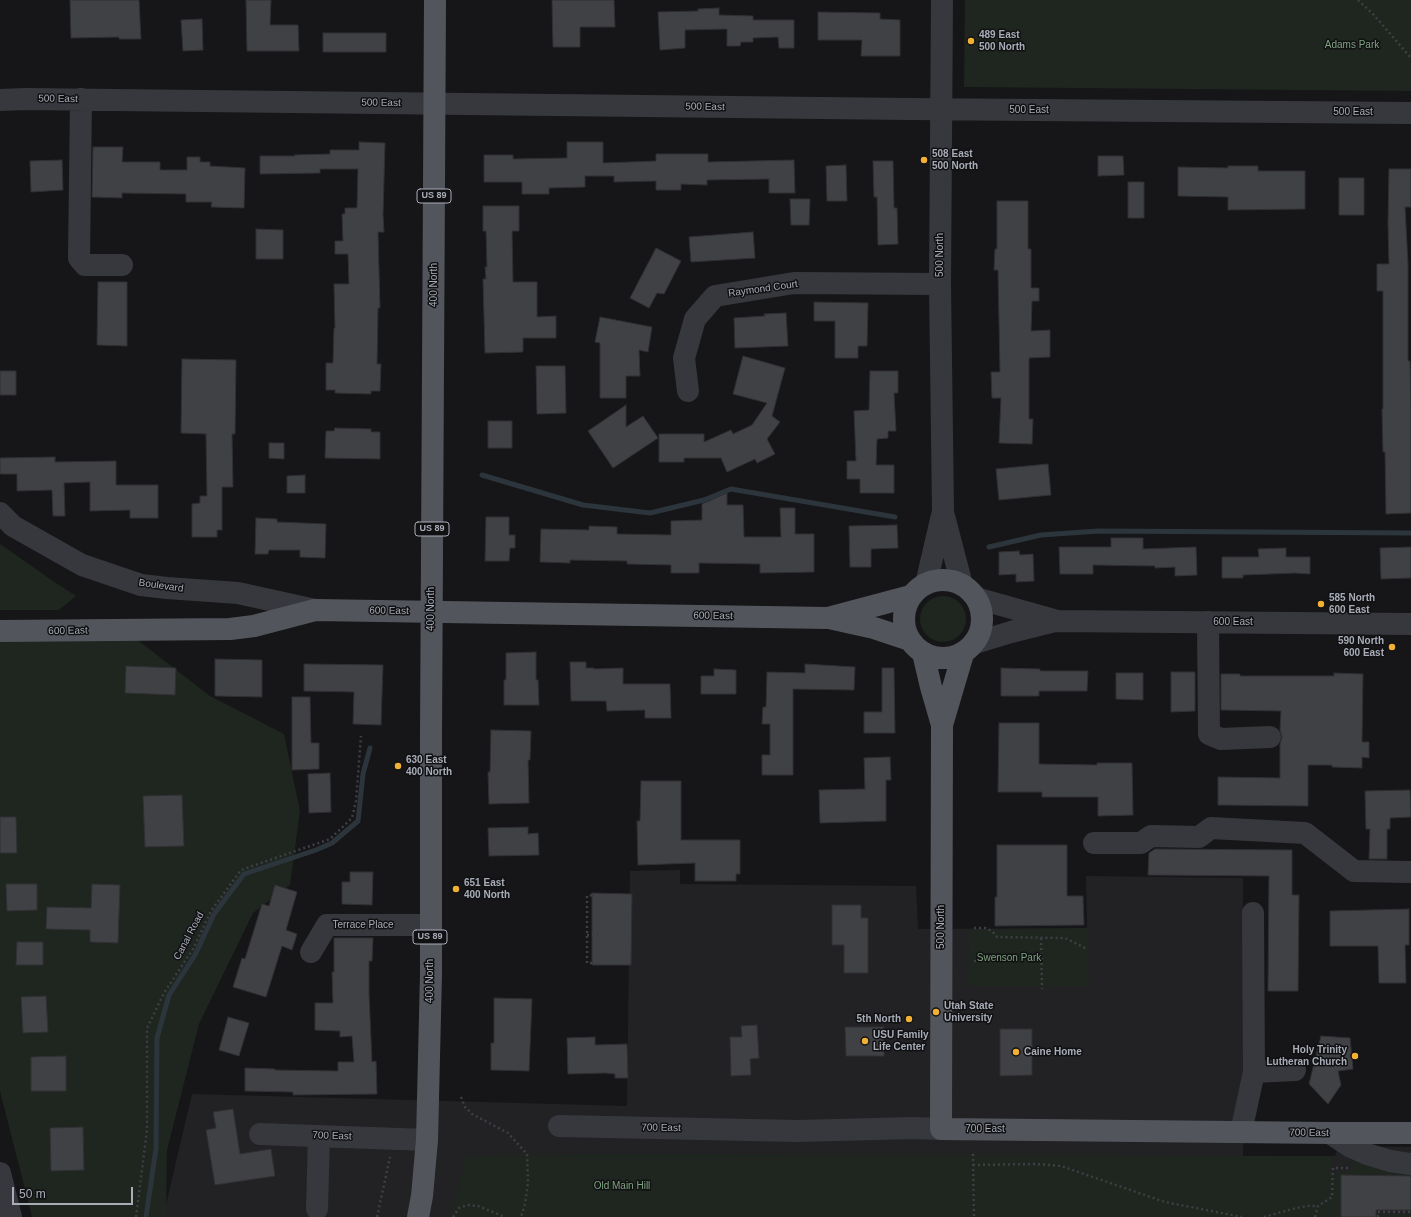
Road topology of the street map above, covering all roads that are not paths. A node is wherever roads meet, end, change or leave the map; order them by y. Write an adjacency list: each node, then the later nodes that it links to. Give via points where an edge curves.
1 (436, 0): 5 (main road, 400 North / US 89)
2 (942, 0): 6 (street, 500 North)
3 (81, 99): 4 (street, 500 East); 5 (street, 500 East); 8 (street, via 79,258 85,265)
4 (0, 100)
5 (435, 104): 6 (street, 500 East); 16 (main road, 400 North / US 89)
6 (941, 109): 7 (street, 500 East); 9 (street, 500 North)
7 (1411, 113)
8 (122, 265)
9 (940, 284): 10 (street, Raymond Court, via 794,283 715,296 694,319 684,358); 11 (street, 500 North)
10 (688, 392)
11 (943, 511): 13 (street, 500 North); 14 (street, 500 North)
12 (0, 513): 15 (street, Boulevard, via 13,526 82,565 141,584 238,593)
13 (918, 590): 14 (main road, via 934,581 948,580); 17 (main road, 600 East); 22 (main road, via 904,609 904,622)
14 (969, 591): 18 (street, 600 East); 23 (main road, via 981,610 982,626)
15 (315, 610): 16 (main road, 600 East); 21 (main road, 600 East, via 254,626 230,629)
16 (432, 612): 17 (main road, 600 East); 29 (main road, 400 North / US 89)
17 (829, 618): 22 (main road, 600 East, via 874,628)
18 (1055, 621): 19 (street, 600 East); 23 (street, 600 East, via 1011,632)
19 (1208, 622): 20 (street, 600 East); 25 (street, via 1209,734 1221,738)
20 (1411, 624)
21 (0, 631)
22 (916, 647): 23 (main road, via 932,657 945,659); 24 (main road, 500 North)
23 (969, 649): 24 (main road, 500 North)
24 (942, 725): 34 (main road, 500 North)
25 (1270, 737)
26 (1094, 843): 27 (street, via 1141,843 1150,836 1199,837 1211,828 1305,833 1354,872)
27 (1411, 872)
28 (1253, 913): 32 (street)
29 (430, 925): 30 (street, Terrace Place, via 326,925); 40 (main road, 400 North / US 89)
30 (311, 952)
31 (1295, 1070): 32 (street)
32 (1254, 1072): 35 (street)
33 (559, 1126): 34 (street, 700 East, via 798,1131)
34 (941, 1129): 35 (main road, 700 East)
35 (1241, 1132): 38 (main road, 700 East)
36 (1411, 1133): 38 (main road, 700 East)
37 (260, 1134): 39 (street, 700 East)
38 (1330, 1134): 41 (street, via 1367,1154)
39 (319, 1136): 40 (street, 700 East); 43 (street)
40 (428, 1140): 45 (main road, 400 North / US 89)
41 (1411, 1164)
42 (0, 1173): 44 (street)
43 (317, 1209)
44 (11, 1217)
45 (418, 1217)

